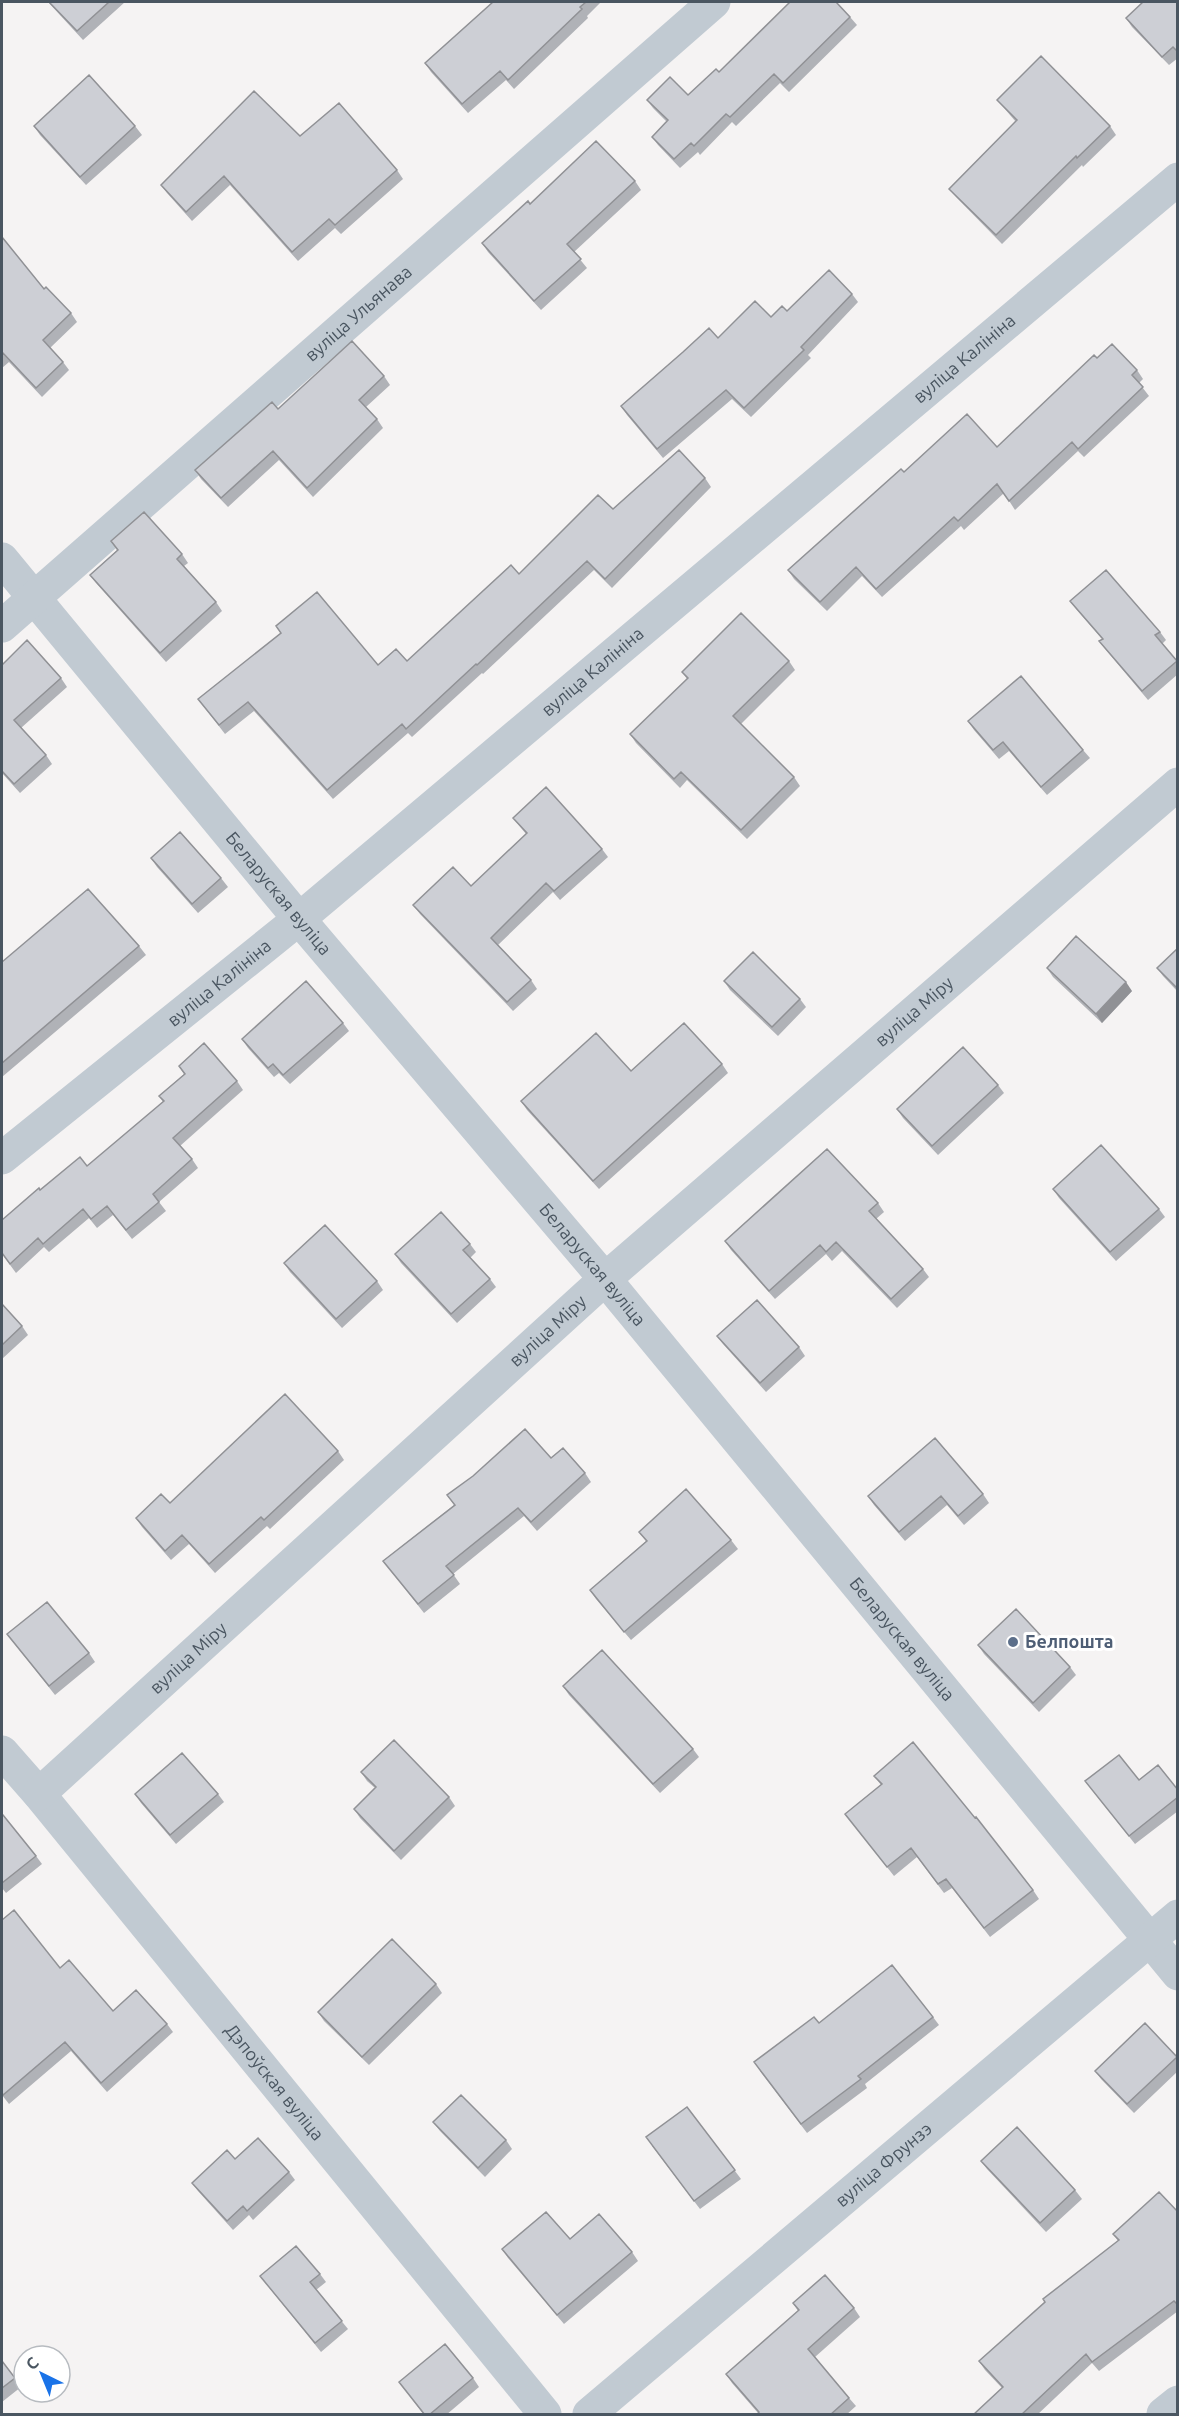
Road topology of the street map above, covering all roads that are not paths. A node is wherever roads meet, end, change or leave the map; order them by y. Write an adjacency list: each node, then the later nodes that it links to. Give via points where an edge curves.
1 (714, 2): 4 (street, вуліца Ульянава)
2 (1178, 179): 7 (street, вуліца Калініна)
3 (2, 559): 4 (street, Беларуская вуліца)
4 (34, 598): 5 (street, вуліца Ульянава); 7 (street, Беларуская вуліца)
5 (2, 626)
6 (1178, 784): 9 (street, вуліца Міру)
7 (299, 919): 8 (street, вуліца Калініна); 9 (street, Беларуская вуліца)
8 (2, 1158)
9 (604, 1279): 11 (street, вуліца Міру); 13 (street, Беларуская вуліца)
10 (2, 1752): 11 (street, Дэпоўская вуліца)
11 (39, 1794): 16 (street, Дэпоўская вуліца)
12 (1178, 1916): 13 (street, вуліца Фрунзэ)
13 (1149, 1940): 14 (street, Беларуская вуліца); 17 (street, вуліца Фрунзэ)
14 (1178, 1974)
15 (1178, 2402): 18 (street)
16 (545, 2415)
17 (589, 2415)
18 (1163, 2415)

